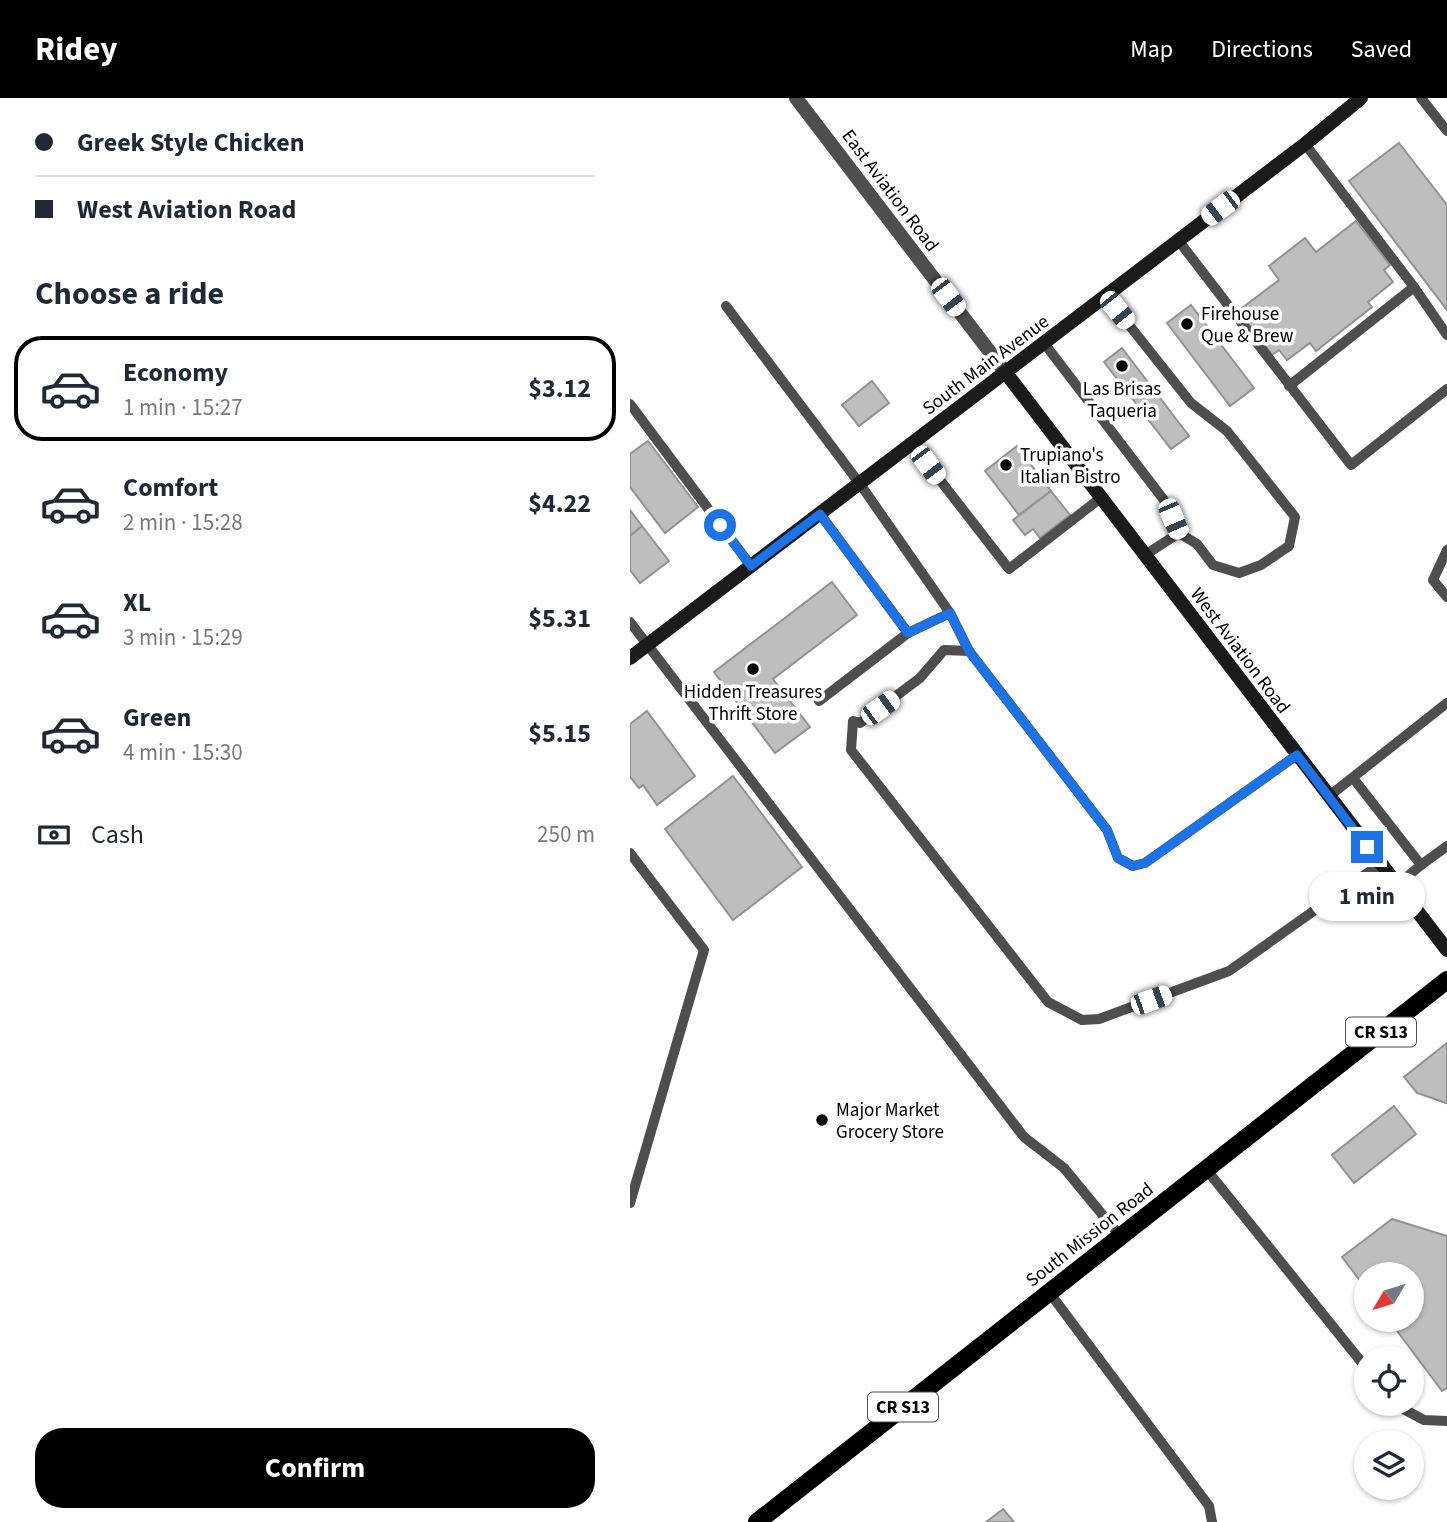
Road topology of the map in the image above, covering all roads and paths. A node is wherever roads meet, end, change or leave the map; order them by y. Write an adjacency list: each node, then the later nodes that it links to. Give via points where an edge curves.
1 (796, 98): 13 (street, East Aviation Road)
2 (1361, 98): 6 (main road, South Main Avenue)
3 (1421, 98): 4 (lane)
4 (1443, 116): 5 (lane)
5 (1447, 131)
6 (1305, 144): 7 (main road, South Main Avenue); 8 (lane)
7 (1178, 240): 9 (main road, South Main Avenue); 14 (lane)
8 (1414, 287): 11 (lane); 14 (lane)
9 (1106, 296): 12 (main road, South Main Avenue); 21 (lane, via 1191,403 1227,431 1295,517 1289,546 1239,573 1213,565 1196,544)
10 (726, 306): 18 (lane)
11 (1447, 335)
12 (1044, 344): 13 (main road, South Main Avenue); 21 (lane, via 1167,504)
13 (1006, 373): 17 (main road, South Main Avenue); 19 (main road, West Aviation Road)
14 (1289, 386): 15 (lane, via 1350,465)
15 (1447, 389)
16 (630, 404): 24 (lane)
17 (912, 444): 18 (main road, South Main Avenue); 19 (lane, via 1009,569)
18 (860, 484): 20 (main road, South Main Avenue); 26 (lane)
19 (1102, 497): 23 (main road, West Aviation Road)
20 (820, 514): 24 (main road, South Main Avenue); 28 (lane)
21 (1179, 533): 23 (lane)
22 (1447, 550): 25 (lane, via 1433,580)
23 (1145, 555): 34 (main road, West Aviation Road)
24 (751, 566): 29 (main road, South Main Avenue)
25 (1447, 597)
26 (950, 613): 28 (lane); 30 (lane)
27 (630, 622): 29 (lane)
28 (908, 633): 32 (lane)
29 (648, 645): 31 (main road, South Main Avenue); 46 (lane, via 1024,1136 1065,1168)
30 (969, 651): 34 (lane, via 1107,830 1118,858 1133,866 1145,863); 39 (lane, via 944,650 920,678 860,723 853,721 851,750 1048,1002 1082,1020 1099,1019 1229,971)
31 (630, 658)
32 (819, 701)
33 (1447, 703): 35 (lane)
34 (1297, 755): 36 (main road, West Aviation Road)
35 (1353, 778): 36 (lane); 40 (lane)
36 (1328, 797): 39 (main road, West Aviation Road)
37 (1447, 846): 40 (lane)
38 (630, 853): 45 (lane, via 704,950)
39 (1380, 864): 41 (main road, West Aviation Road)
40 (1421, 865): 41 (lane)
41 (1396, 886): 42 (main road, West Aviation Road)
42 (1447, 950)
43 (1447, 981): 44 (main road, South Mission Road / CR S13)
44 (1206, 1169): 46 (main road, South Mission Road / CR S13); 48 (lane)
45 (630, 1203)
46 (1120, 1236): 47 (main road, South Mission Road / CR S13)
47 (1049, 1292): 51 (main road, South Mission Road / CR S13); 52 (lane, via 1209,1506)
48 (1354, 1353)
49 (1416, 1416): 50 (lane)
50 (1447, 1421)
51 (757, 1522)
52 (1212, 1522)

